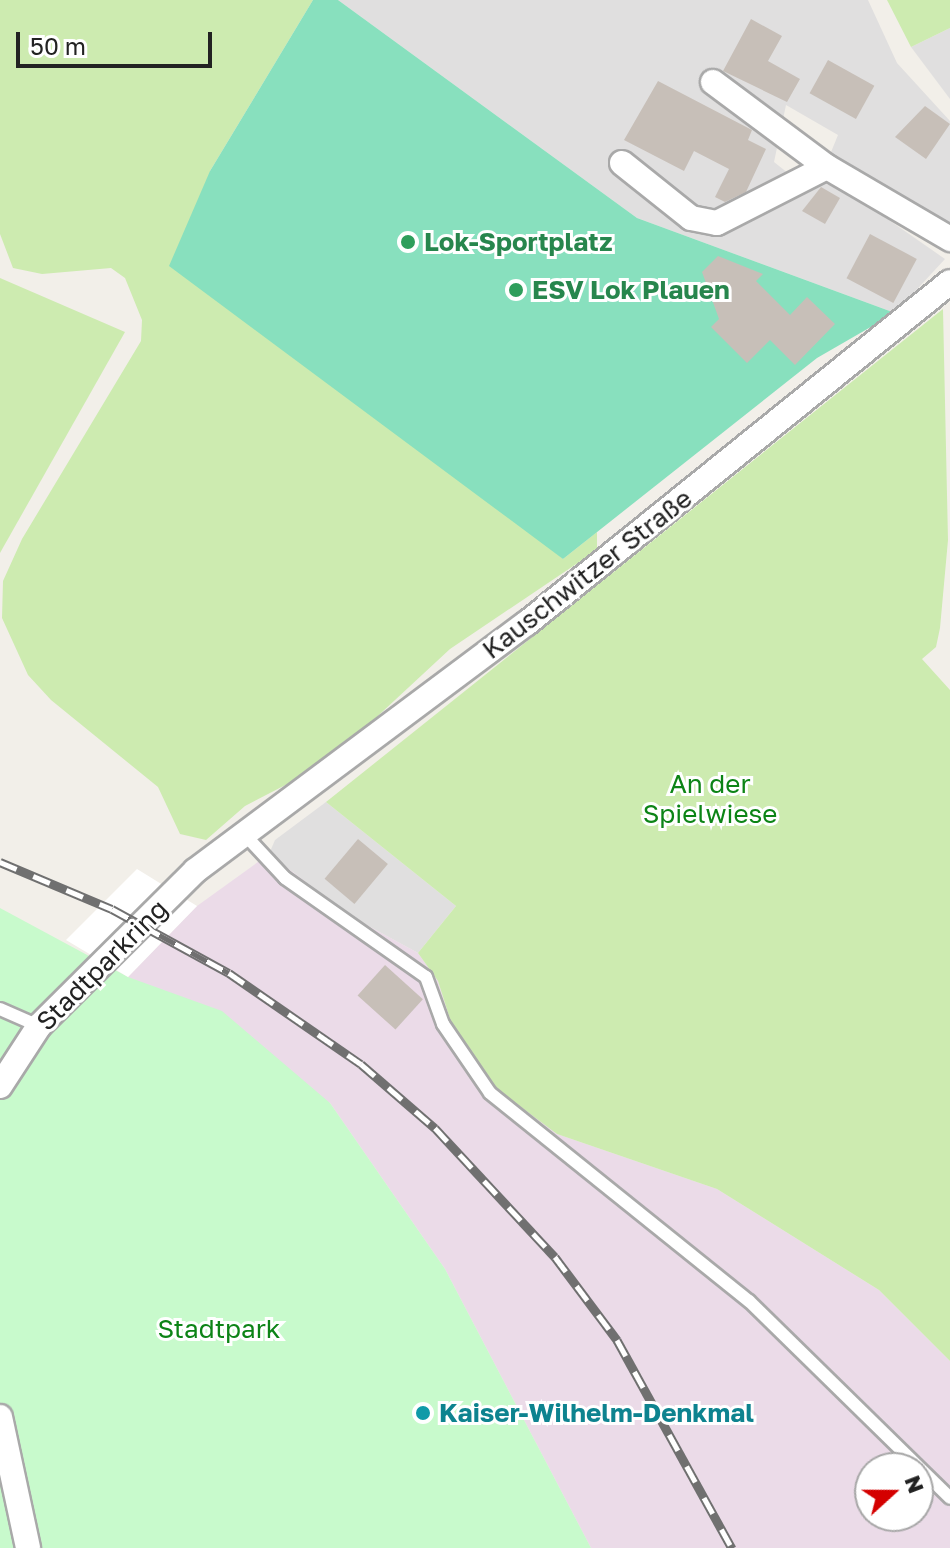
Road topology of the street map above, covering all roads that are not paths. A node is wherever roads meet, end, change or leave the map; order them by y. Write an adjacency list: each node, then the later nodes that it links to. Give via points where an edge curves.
1 (713, 82): 3 (street)
2 (622, 163): 3 (street, via 691,218 717,223)
3 (827, 167): 4 (street)
4 (950, 239)
5 (950, 282): 6 (street, Kauschwitzer Straße, via 527,623)
6 (246, 836): 7 (street, Kauschwitzer Straße); 12 (lane, via 285,878 426,977 443,1024 490,1093 749,1301)
7 (217, 856): 9 (street, Stadtparkring)
8 (0, 1009): 9 (lane)
9 (39, 1026): 10 (street, Stadtparkring)
10 (0, 1086)
11 (0, 1417): 13 (street)
12 (950, 1498)
13 (28, 1548)

